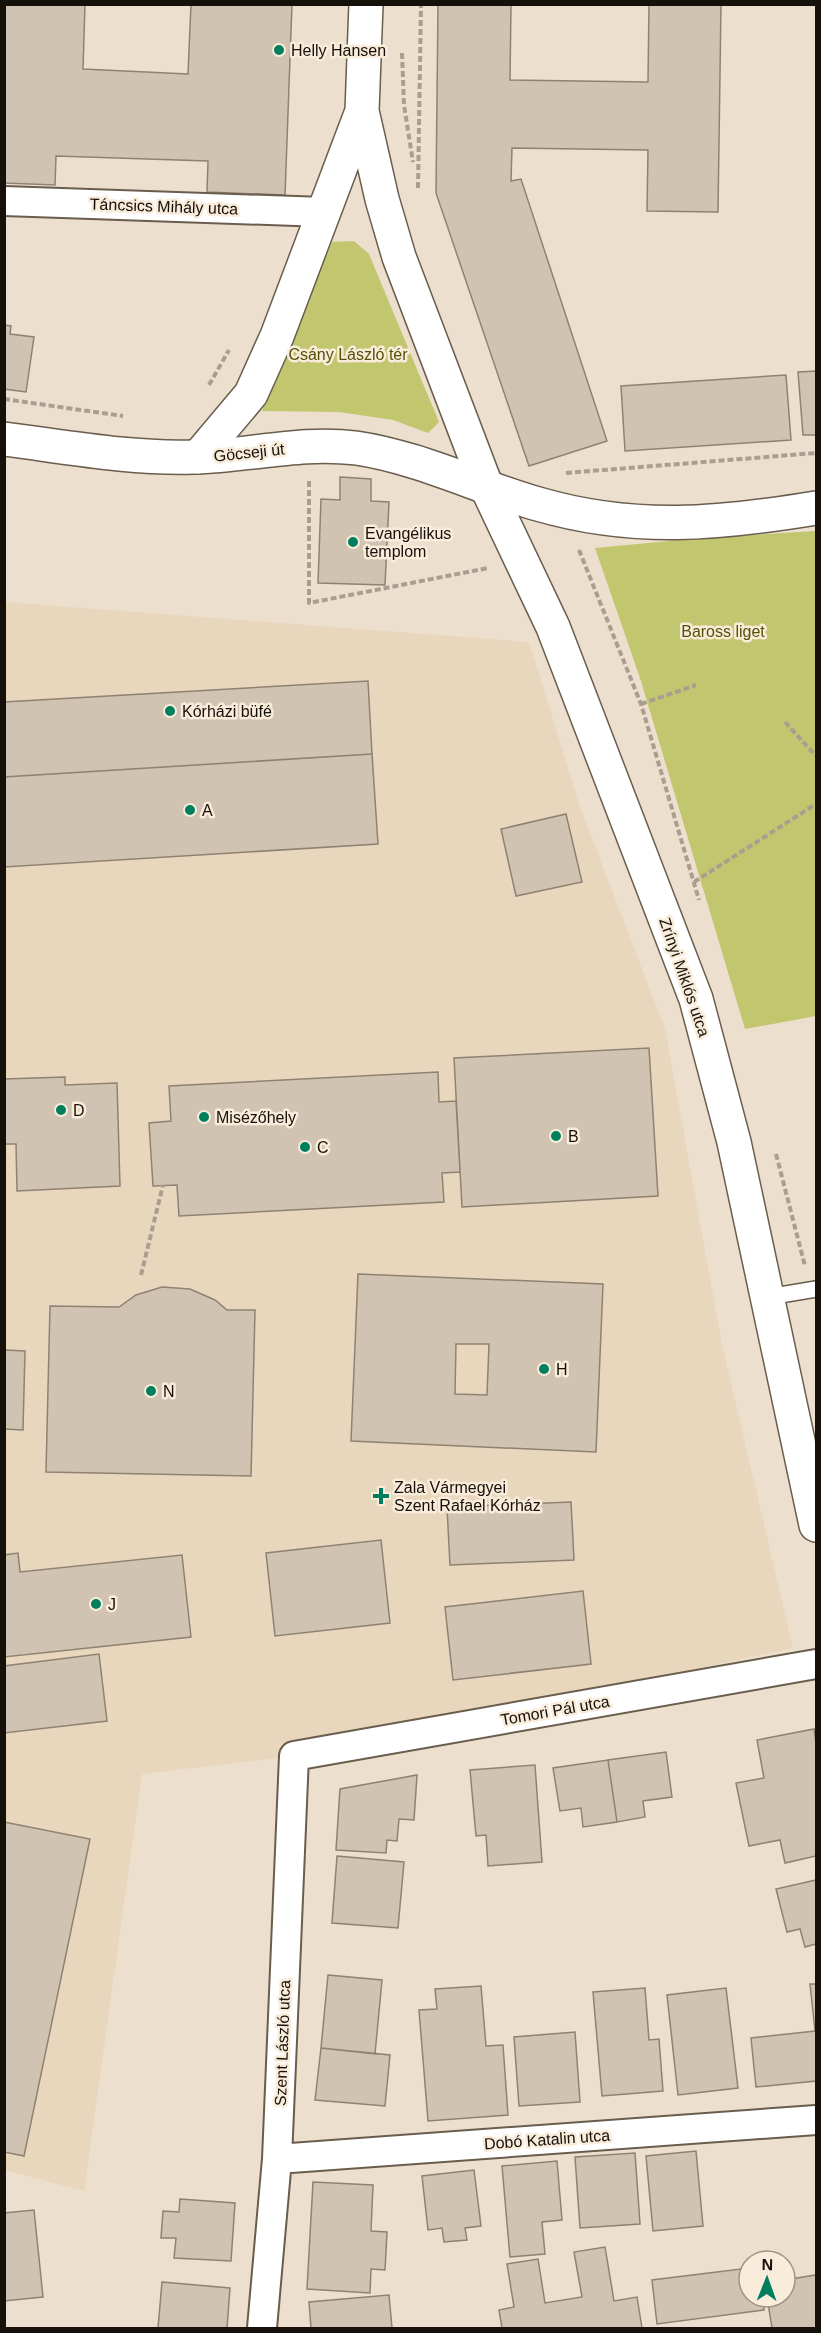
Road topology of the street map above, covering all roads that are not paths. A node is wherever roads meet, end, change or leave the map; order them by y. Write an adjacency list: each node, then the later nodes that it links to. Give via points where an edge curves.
1 (366, 4): 2 (street)
2 (362, 111): 4 (street); 7 (street, via 399,257)
3 (4, 201): 4 (street, Táncsics Mihály utca)
4 (324, 212): 6 (street, via 278,336 251,394)
5 (4, 439): 6 (street, Göcseji út, via 110,453)
6 (198, 457): 7 (street, Göcseji út, via 322,445 357,448 393,455)
7 (487, 488): 8 (street, Göcseji út, via 585,517 653,524 735,520); 10 (street, Zrínyi Miklós utca, via 553,627 696,999 734,1142)
8 (816, 508)
9 (816, 1289): 10 (lane)
10 (768, 1297): 11 (street, Zrínyi Miklós utca)
11 (816, 1525)
12 (816, 1664): 13 (street, Tomori Pál utca)
13 (294, 1756): 15 (street, Szent László utca)
14 (816, 2120): 15 (street, Dobó Katalin utca)
15 (277, 2159): 16 (street, Szent László utca)
16 (262, 2328)

